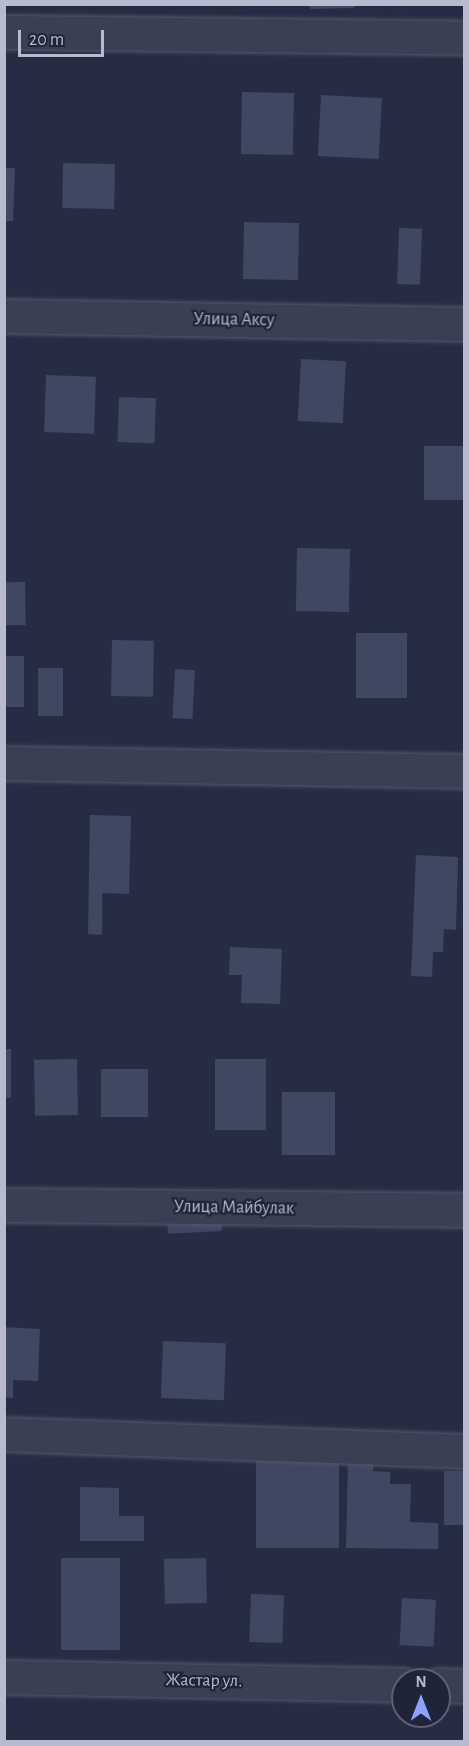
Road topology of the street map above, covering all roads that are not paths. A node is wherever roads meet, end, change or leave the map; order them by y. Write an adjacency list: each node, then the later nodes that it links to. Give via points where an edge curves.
1 (4, 32): 2 (street)
2 (465, 38)
3 (4, 316): 4 (street, Улица Аксу)
4 (465, 324)
5 (4, 763): 6 (street)
6 (465, 771)
7 (4, 1205): 8 (street, Улица Майбулак)
8 (465, 1210)
9 (4, 1434): 10 (street)
10 (465, 1451)
11 (4, 1677): 12 (street, Жастар ул.)
12 (391, 1685)

